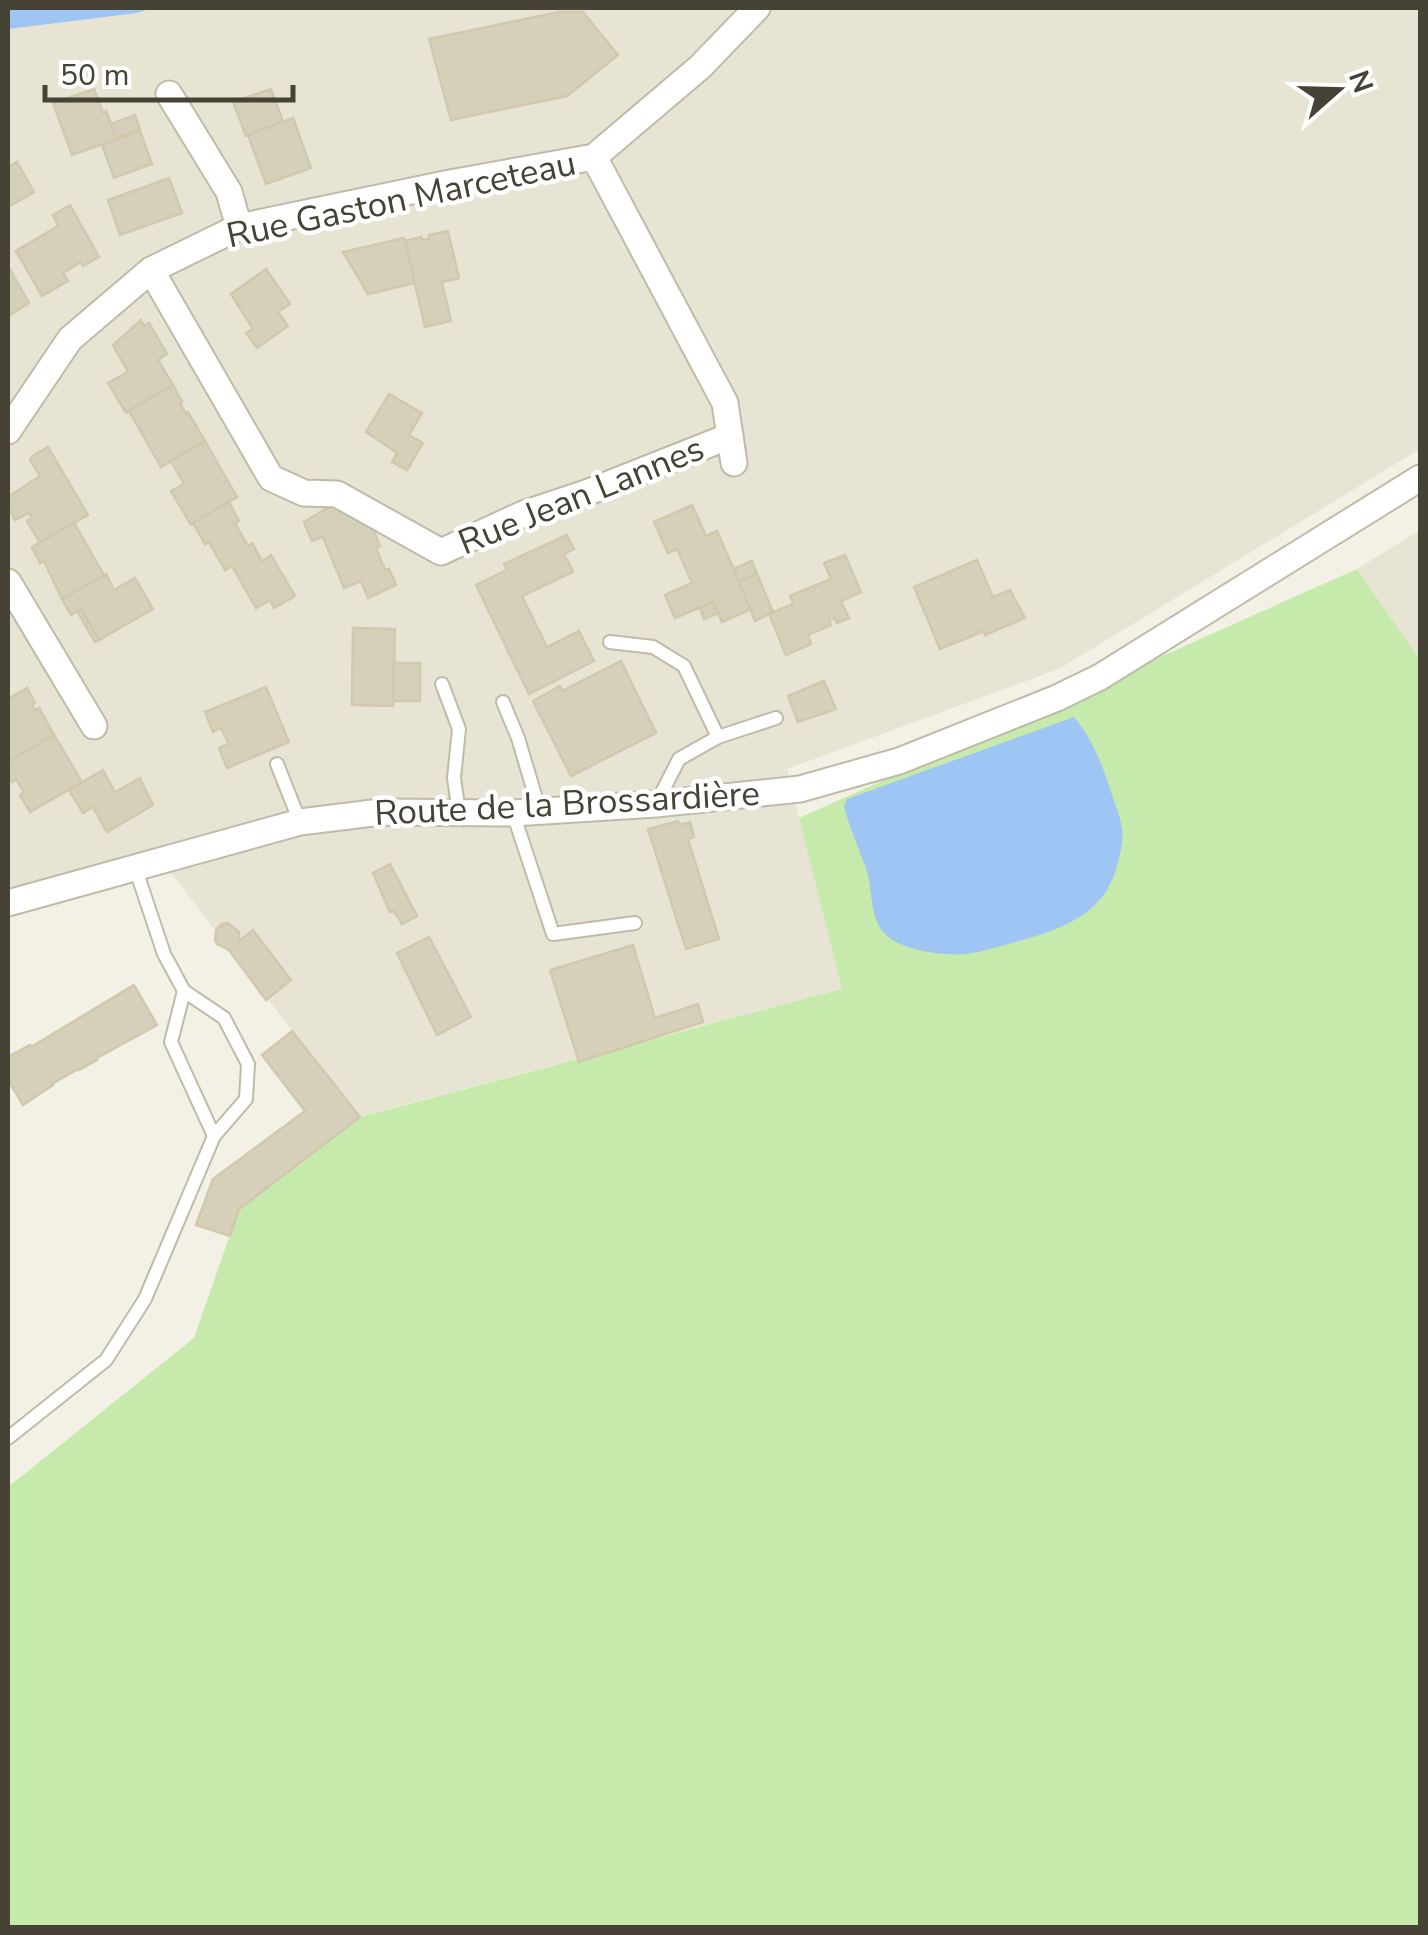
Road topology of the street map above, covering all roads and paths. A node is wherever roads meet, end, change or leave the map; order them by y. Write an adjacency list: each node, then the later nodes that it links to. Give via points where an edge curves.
1 (756, 8): 3 (street, Rue Gaston Marceteau, via 700,68)
2 (170, 94): 4 (street, via 229,192)
3 (594, 157): 4 (street, Rue Gaston Marceteau); 7 (street, Rue Jean Lannes, via 725,403)
4 (239, 227): 5 (street, Rue Gaston Marceteau)
5 (151, 270): 6 (street, Rue Gaston Marceteau, via 70,338); 7 (street, Rue Jean Lannes, via 271,478 304,493 337,494 440,552)
6 (8, 431)
7 (730, 436): 8 (street, Rue Jean Lannes)
8 (734, 462)
9 (1420, 478): 18 (street, Route de la Brossardière, via 1057,698 899,761 800,788)
10 (8, 582): 15 (street)
11 (610, 642): 16 (lane, via 654,648 684,666)
12 (442, 684): 19 (lane, via 459,729)
13 (503, 702): 20 (lane)
14 (776, 718): 16 (lane)
15 (94, 726)
16 (718, 737): 18 (lane, via 679,758)
17 (278, 764): 22 (lane)
18 (656, 804): 20 (street, Route de la Brossardière)
19 (458, 812): 21 (street, Route de la Brossardière); 22 (street, Route de la Brossardière)
20 (540, 812): 21 (street, Route de la Brossardière)
21 (514, 813): 25 (lane, via 552,934)
22 (300, 822): 23 (street, Route de la Brossardière)
23 (135, 867): 24 (street, Route de la Brossardière); 26 (lane, via 164,954)
24 (8, 903)
25 (634, 923)
26 (184, 991): 27 (lane, via 171,1042); 27 (lane, via 224,1018 248,1064 246,1099)
27 (214, 1136): 28 (lane, via 145,1299 106,1360)
28 (8, 1438)

